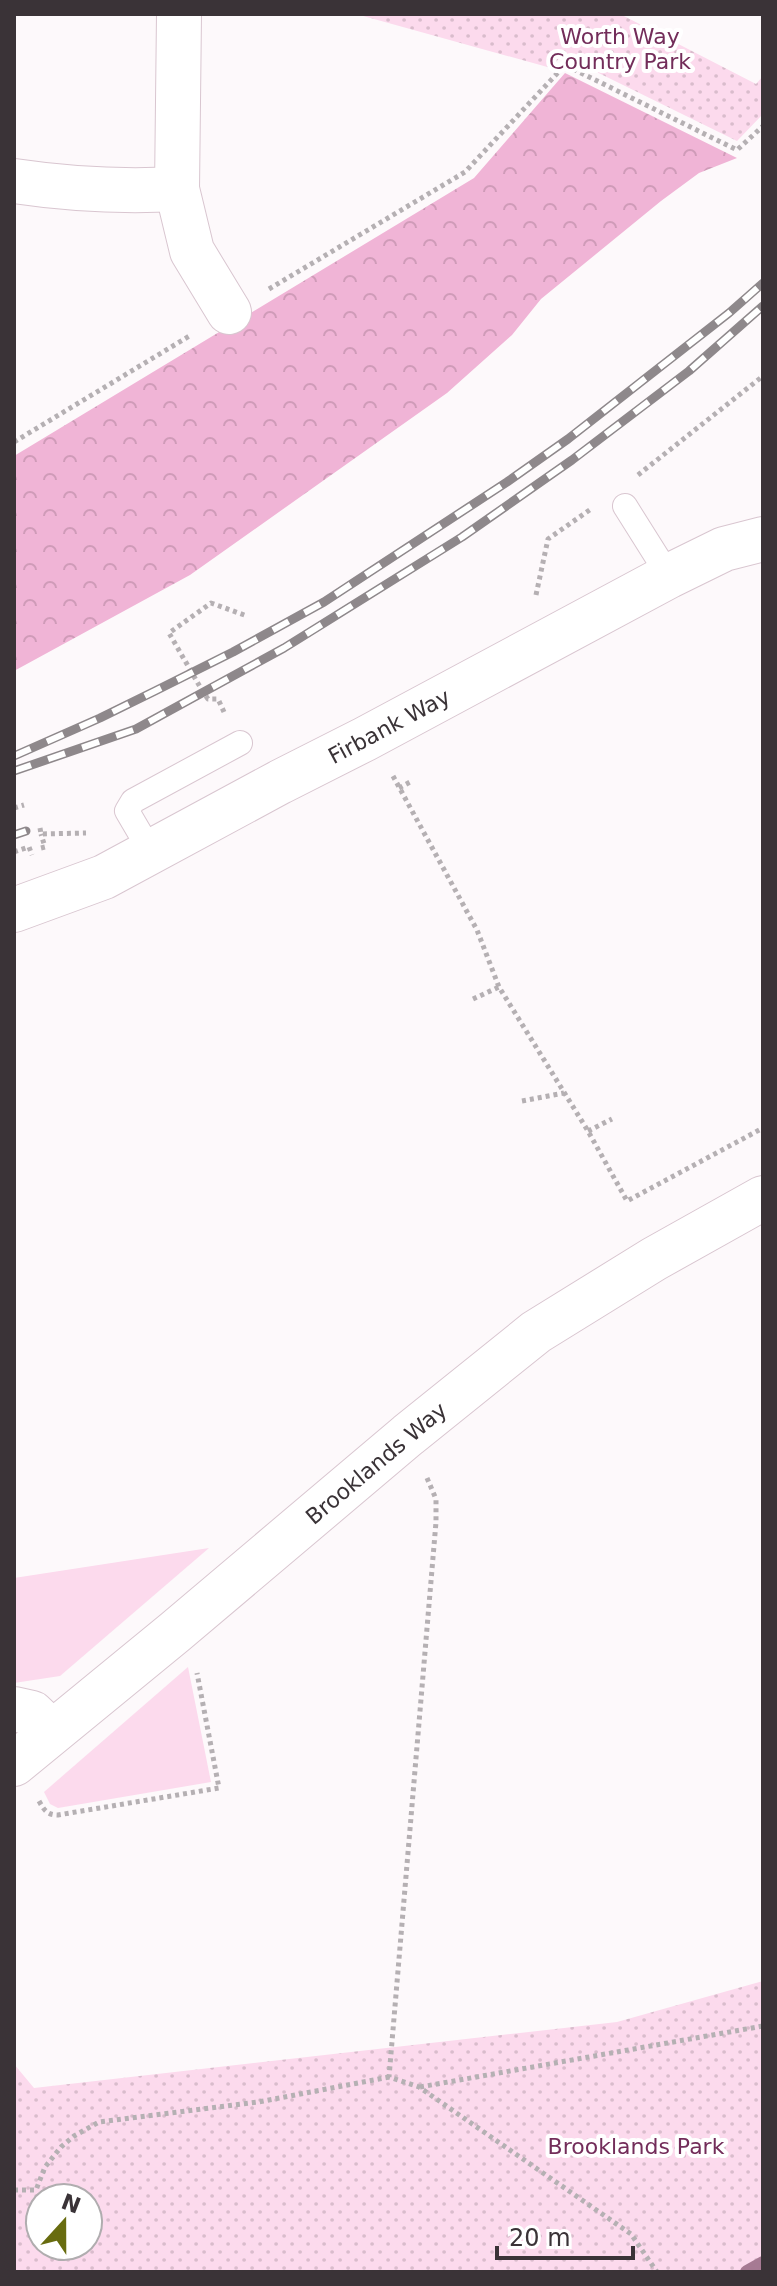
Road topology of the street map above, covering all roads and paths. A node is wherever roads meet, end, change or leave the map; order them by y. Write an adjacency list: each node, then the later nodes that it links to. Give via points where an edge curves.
1 (179, 14): 4 (street)
2 (763, 126): 5 (path, via 737,150 565,65 465,172)
3 (14, 181): 4 (street, via 60,188)
4 (177, 189): 5 (street, via 192,251)
5 (229, 312): 6 (path)
6 (14, 442)
7 (625, 506): 9 (lane)
8 (763, 539): 9 (street, Firbank Way, via 724,549)
9 (669, 576): 18 (street, Firbank Way)
10 (247, 616): 11 (path, via 211,603 169,633 208,699)
11 (218, 699)
12 (240, 743): 18 (lane, via 133,801 127,811)
13 (386, 763): 15 (path)
14 (412, 781): 15 (path)
15 (399, 788): 20 (path, via 477,930)
16 (24, 805): 17 (path)
17 (14, 808)
18 (151, 852): 19 (street, Firbank Way, via 104,877)
19 (14, 910)
20 (499, 987): 21 (path); 22 (path)
21 (473, 999)
22 (564, 1093): 23 (path); 26 (path)
23 (522, 1101)
24 (612, 1119): 26 (path)
25 (763, 1129): 26 (path, via 627,1201)
26 (588, 1131)
27 (763, 1198): 28 (street, Brooklands Way, via 536,1332)
28 (397, 1445): 29 (street, Brooklands Way); 34 (path, via 428,1479 436,1499 436,1522)
29 (175, 1632): 31 (street, Brooklands Way); 32 (path, via 195,1664 219,1788 51,1815)
30 (14, 1709): 31 (street, via 32,1713)
31 (52, 1732): 32 (street, Brooklands Way)
32 (15, 1763)
33 (763, 2026): 35 (path)
34 (389, 2077): 35 (path); 36 (path, via 258,2102 99,2122 61,2147 36,2190)
35 (419, 2087): 37 (path, via 631,2234)
36 (14, 2190)
37 (656, 2270)

